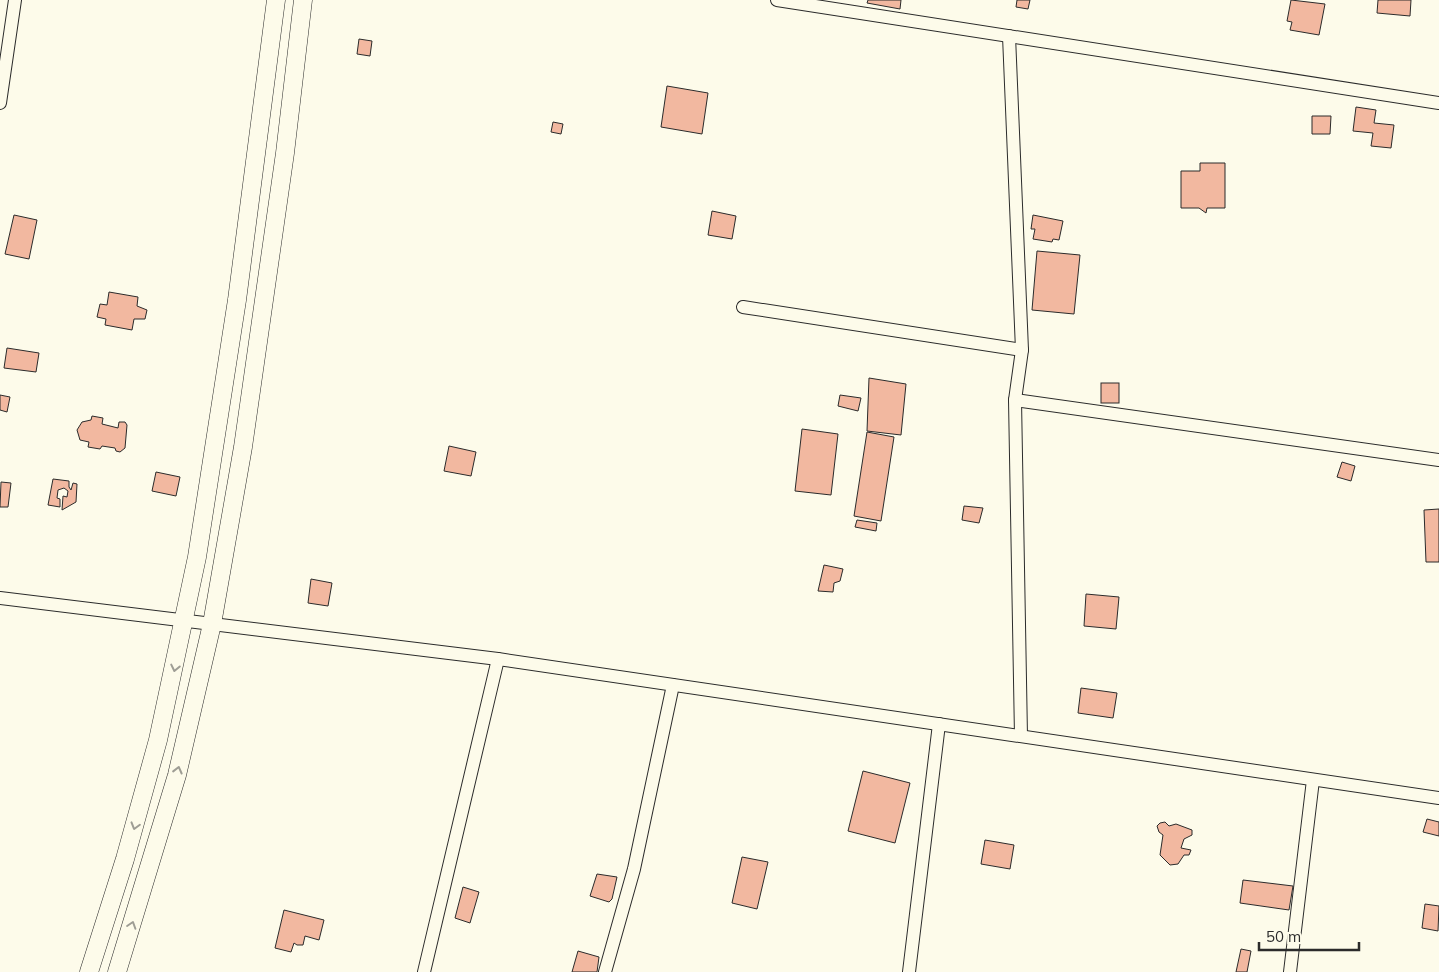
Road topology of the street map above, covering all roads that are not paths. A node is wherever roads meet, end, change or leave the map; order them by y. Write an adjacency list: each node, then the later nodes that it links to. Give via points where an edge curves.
1 (15, 0): 6 (street)
2 (276, 0): 13 (main road, via 237,300)
3 (303, 0): 14 (main road, via 246,428)
4 (777, 0): 5 (street)
5 (1009, 36): 7 (street); 9 (street)
6 (0, 103)
7 (1439, 103)
8 (743, 307): 9 (street)
9 (1022, 350): 10 (street)
10 (1015, 400): 11 (street); 18 (street)
11 (1439, 460)
12 (0, 598): 13 (street)
13 (184, 621): 14 (street); 21 (main road, one-way to 21, via 142,800)
14 (212, 624): 15 (street); 22 (main road, one-way to 14, via 175,784)
15 (498, 659): 16 (street); 23 (street)
16 (673, 685): 17 (street); 24 (street, via 634,869)
17 (939, 724): 18 (street); 25 (street)
18 (1021, 736): 19 (street)
19 (1313, 780): 20 (street); 26 (street)
20 (1439, 798)
21 (89, 972)
22 (117, 972)
23 (424, 972)
24 (605, 972)
25 (909, 972)
26 (1290, 972)

